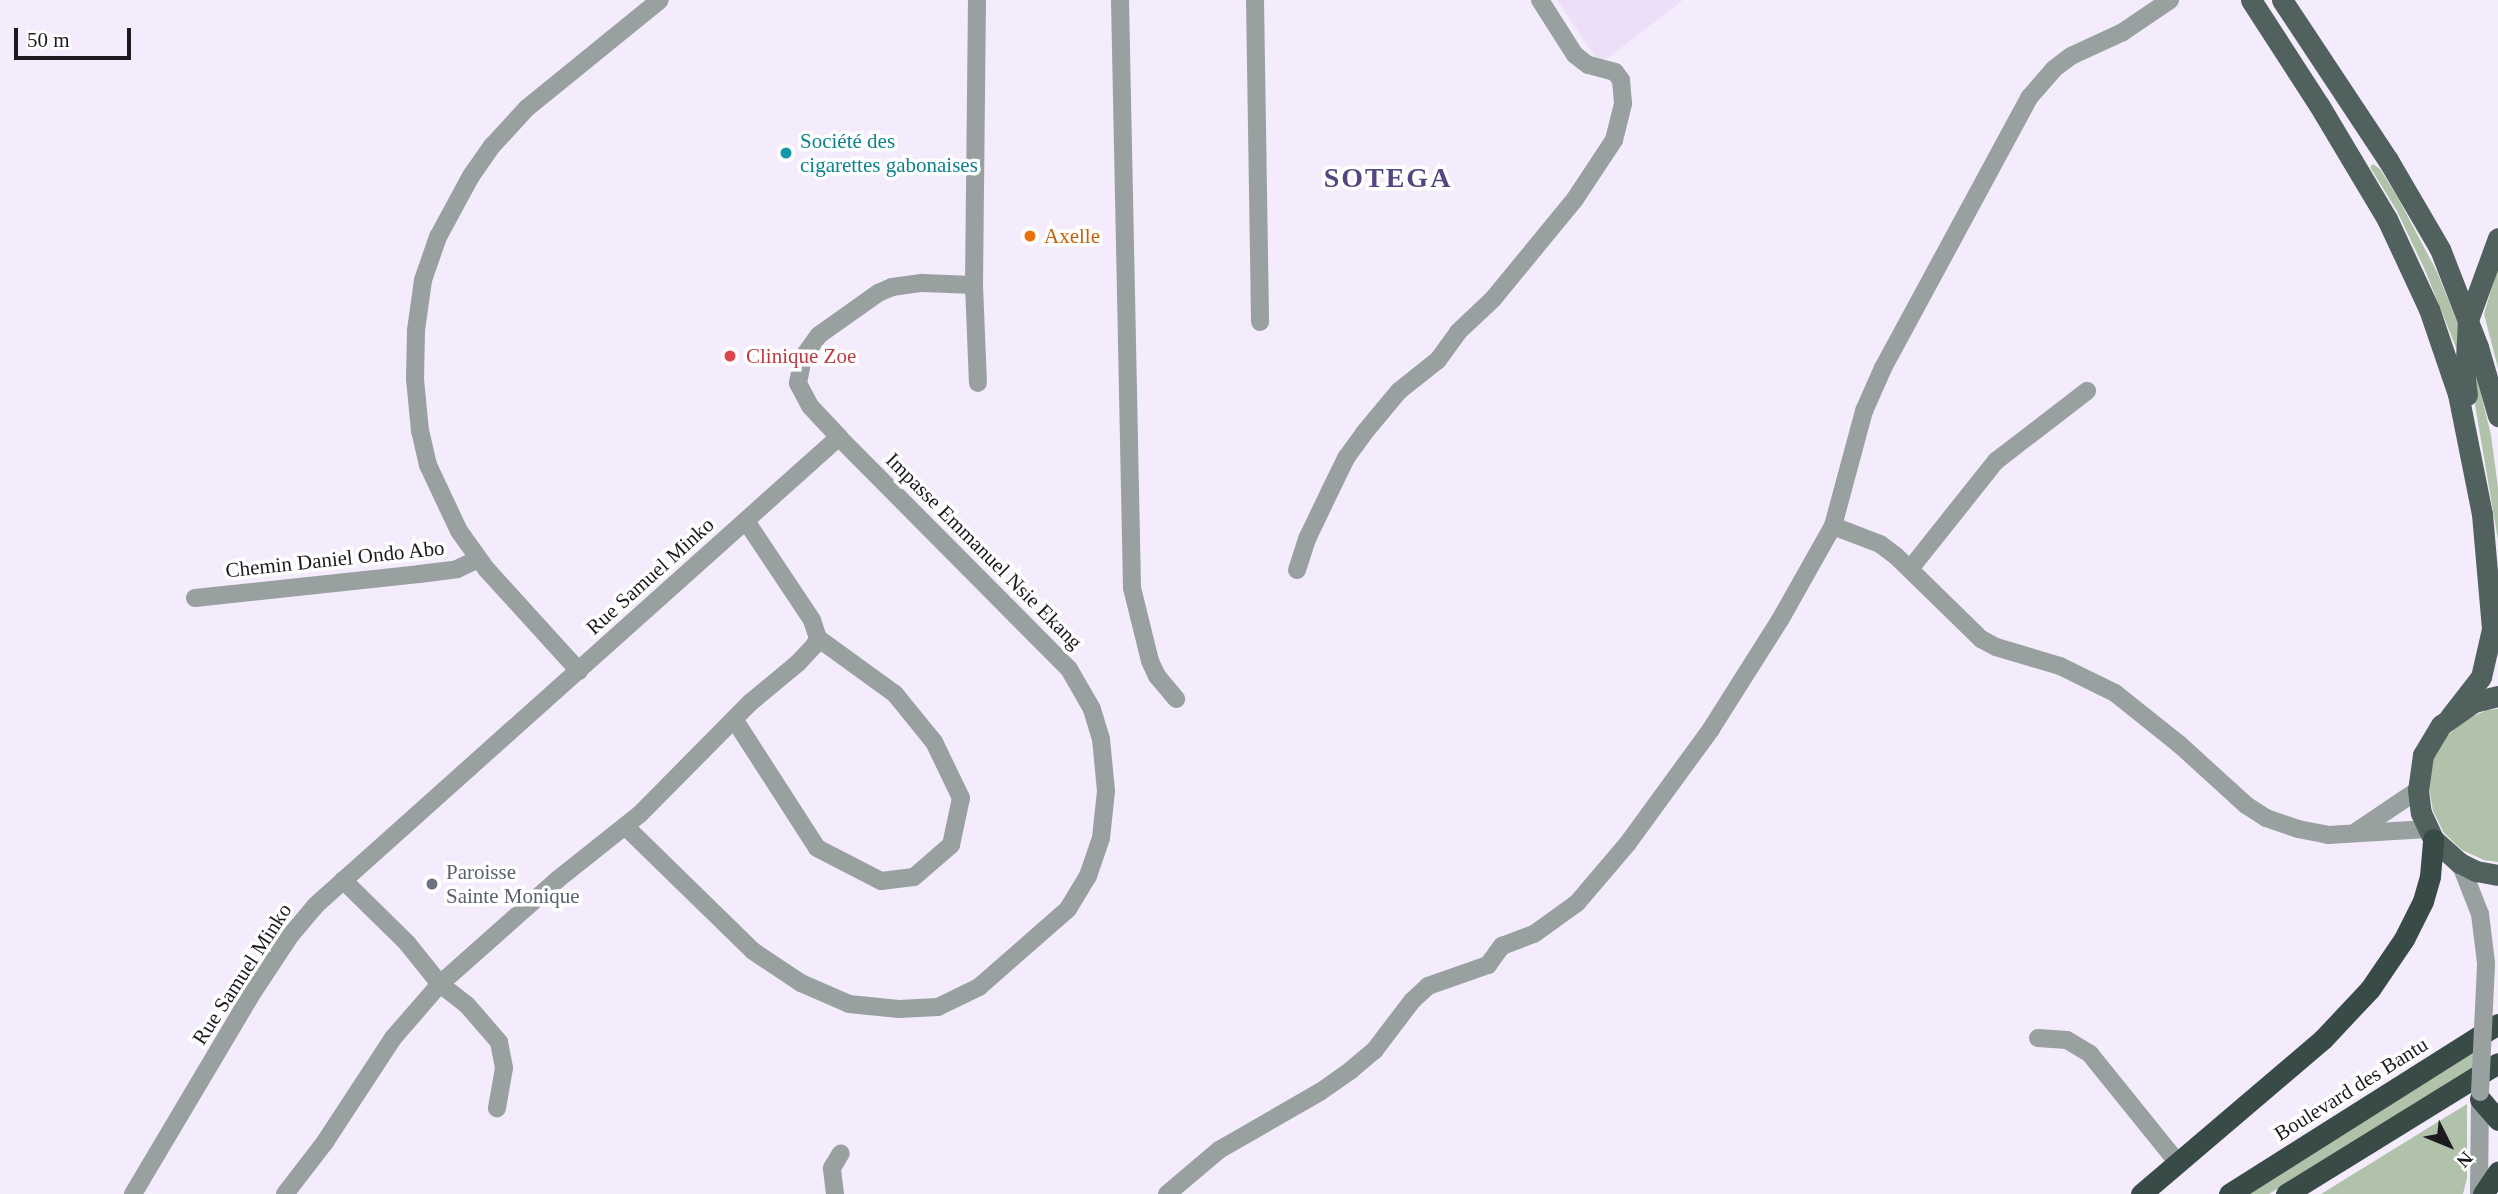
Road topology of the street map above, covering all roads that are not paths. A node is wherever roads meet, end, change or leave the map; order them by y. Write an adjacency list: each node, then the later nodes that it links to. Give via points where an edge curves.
1 (660, 0): 20 (street, via 527,108 492,146 452,209 423,280 415,379 420,430 428,465 459,531)
2 (977, 0): 10 (street)
3 (1121, 0): 27 (street, via 1132,588 1150,661)
4 (1255, 0): 12 (street)
5 (1540, 0): 22 (street, via 1575,55 1588,65 1615,72 1621,80 1619,124 1605,156 1538,247 1458,332 1438,360 1399,391 1346,458)
6 (2170, 0): 19 (street, via 2123,32 2071,56 2029,98 1883,368 1864,411)
7 (2251, 0): 17 (main road, via 2365,180 2414,273 2458,394)
8 (2282, 0): 11 (main road, via 2417,206)
9 (2498, 238): 11 (main road)
10 (974, 285): 13 (street); 16 (street, via 892,287 819,335 803,357 799,383 810,406)
11 (2468, 320): 15 (main road); 17 (main road, via 2465,380 2484,480)
12 (1260, 322)
13 (978, 383)
14 (2087, 391): 21 (street, via 1996,461)
15 (2498, 415)
16 (839, 437): 18 (street, Rue Samuel Minko); 31 (street, Impasse Emmanuel Nsie Ekang, via 1069,668 1092,709 1107,791 1101,838 1088,876 1068,909 979,988 937,1007 849,1004 801,983 753,951)
17 (2482, 514): 28 (main road, via 2492,604 2489,651 2481,677)
18 (746, 521): 24 (street); 25 (street, Rue Samuel Minko)
19 (1833, 526): 21 (street, via 1880,544); 52 (street, via 1711,729 1628,843 1577,903 1534,934 1502,946 1488,965 1428,986 1374,1051 1351,1070 1219,1150)
20 (478, 559): 23 (street, Chemin Daniel Ondo Abo, via 457,569); 25 (street)
21 (1910, 569): 32 (street, via 1981,639 2060,666 2115,693 2266,818 2315,833)
22 (1297, 570)
23 (195, 598)
24 (818, 638): 29 (street, via 798,663); 29 (street, via 895,694 934,742 961,798 951,845 914,877 881,881 817,848)
25 (579, 671): 36 (street, Rue Samuel Minko)
26 (2498, 696): 28 (main road, via 2474,702)
27 (1176, 699)
28 (2450, 716): 30 (main road, via 2423,755)
29 (734, 719): 31 (street)
30 (2417, 790): 32 (street); 33 (main road)
31 (626, 827): 37 (street, via 557,880)
32 (2354, 833): 33 (street)
33 (2431, 834): 34 (main road); 46 (highway, via 2430,876 2423,901 2370,989 2331,1031)
34 (2460, 863): 35 (main road); 41 (street, bridge, via 2480,914 2486,963)
35 (2498, 875)
36 (343, 880): 37 (street, via 407,943); 49 (street, Rue Samuel Minko, via 303,919 274,959)
37 (440, 984): 42 (street, via 467,1005 499,1042 505,1068); 50 (street, via 393,1038)
38 (2498, 1024): 54 (highway, Boulevard des Bantu)
39 (2038, 1038): 46 (street, via 2067,1040 2090,1054)
40 (2498, 1063): 55 (highway)
41 (2480, 1096): 43 (highway); 56 (street)
42 (497, 1108)
43 (2498, 1120)
44 (841, 1153): 51 (street, via 832,1168)
45 (2498, 1160): 47 (street)
46 (2178, 1163): 53 (highway)
47 (2498, 1172): 48 (street); 56 (highway)
48 (2498, 1180)
49 (133, 1194)
50 (285, 1194)
51 (835, 1194)
52 (1167, 1194)
53 (2141, 1194)
54 (2229, 1194)
55 (2286, 1194)
56 (2481, 1194)

